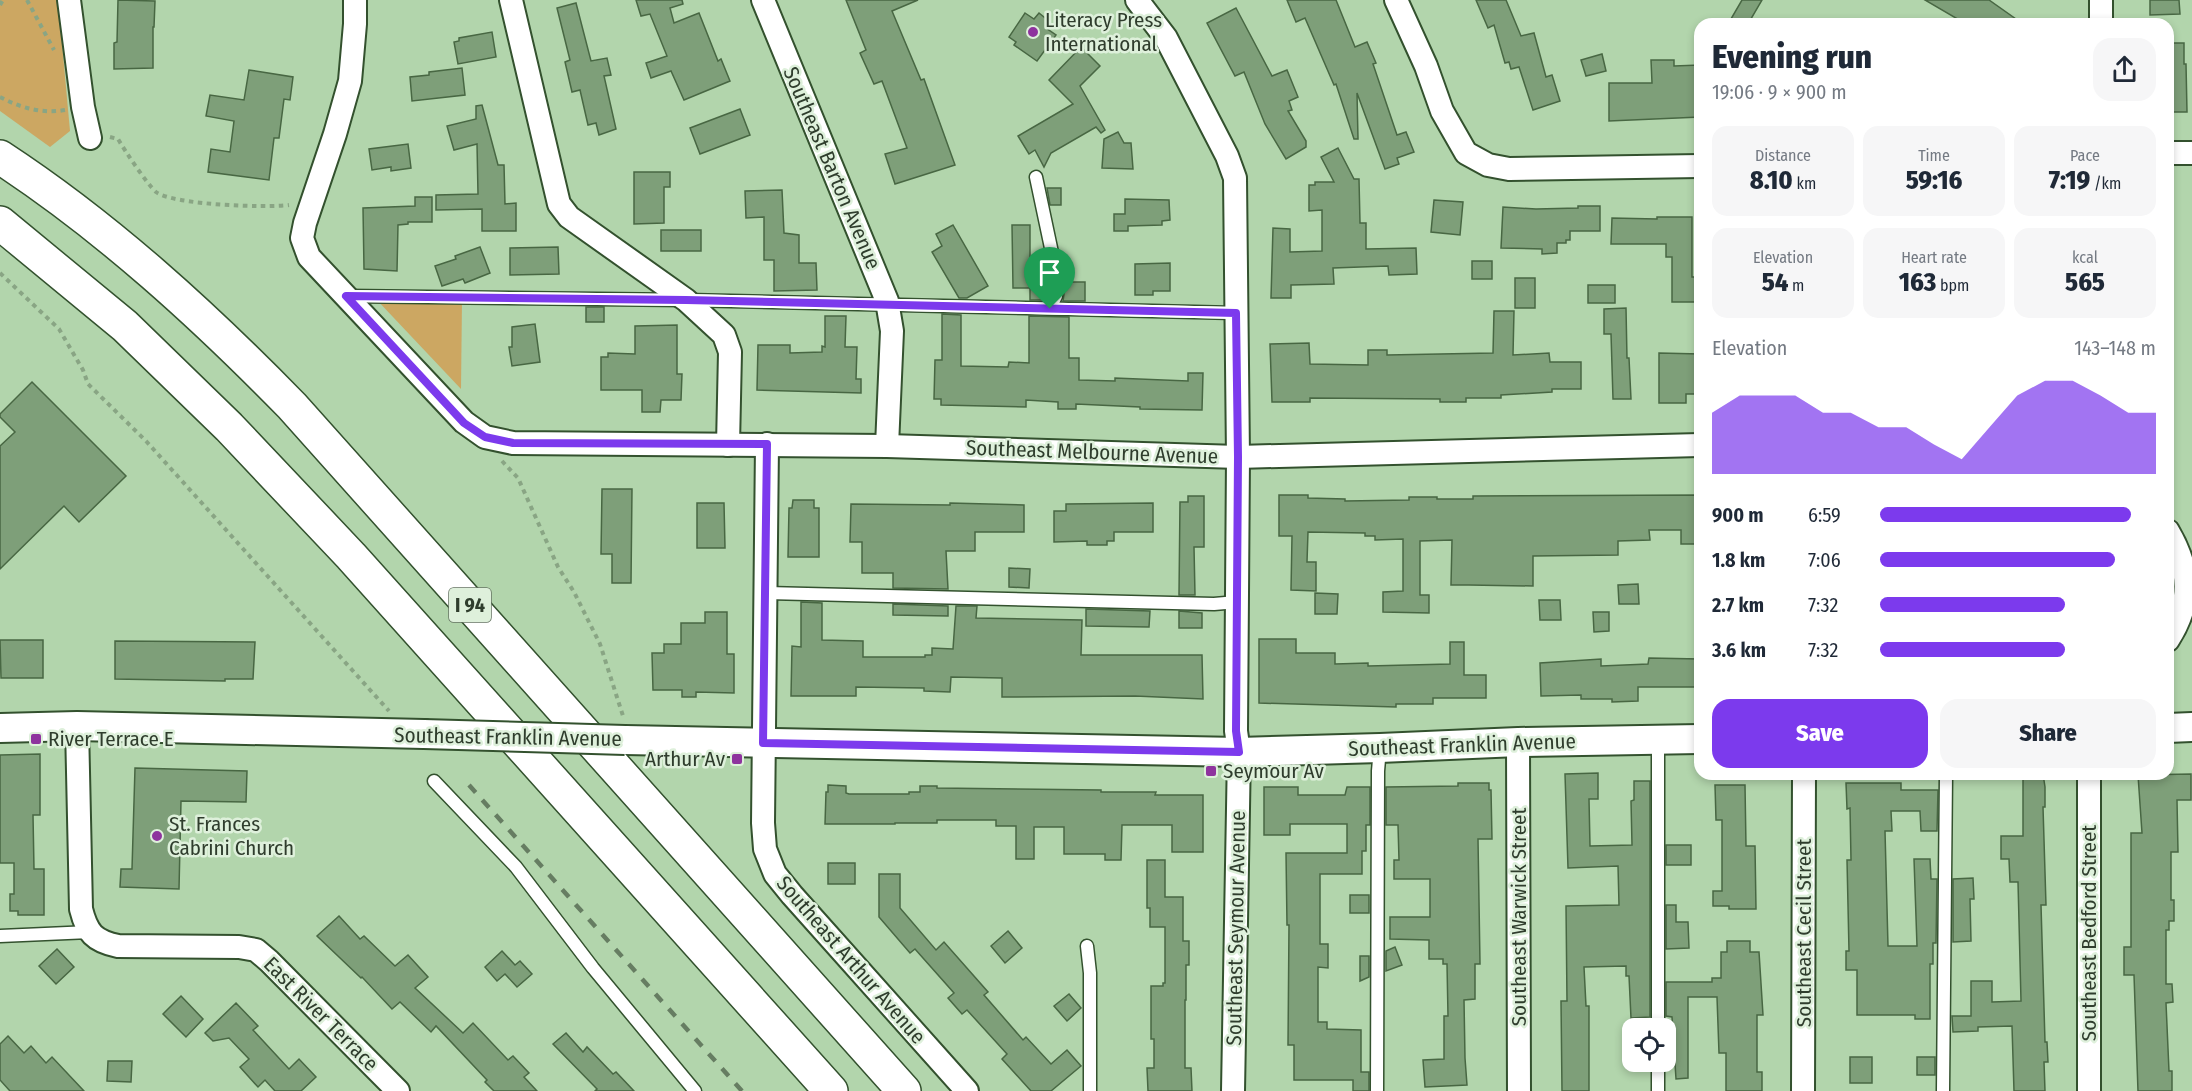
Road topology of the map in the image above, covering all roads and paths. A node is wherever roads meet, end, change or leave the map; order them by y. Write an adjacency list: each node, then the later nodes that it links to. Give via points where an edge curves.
1 (3, 0): 9 (path)
2 (27, 0): 10 (path)
3 (69, 0): 12 (street)
4 (355, 0): 22 (street, via 350,81 302,238 309,257)
5 (511, 0): 23 (street, via 559,204 569,217)
6 (763, 0): 24 (street, Southeast Barton Avenue)
7 (1137, 0): 26 (street, Southeast Seymour Avenue, via 1166,38 1234,174)
8 (1396, 0): 17 (street, via 1448,124 1466,153 1488,165 1509,169)
9 (0, 4)
10 (59, 57)
11 (0, 97): 12 (path, via 18,106 51,113)
12 (71, 106): 13 (street)
13 (90, 134): 19 (path, via 118,139 157,192 177,199 271,208)
14 (2174, 153): 15 (street)
15 (2192, 153)
16 (0, 157): 61 (highway, I 94, via 133,257 292,406)
17 (1694, 166)
18 (1036, 177): 25 (lane, via 1058,281)
19 (296, 205)
20 (0, 223): 60 (highway, I 94, via 125,326 229,427 351,556)
21 (0, 273): 37 (path, via 59,329 88,384 146,441)
22 (346, 296): 23 (lane); 27 (street, Southeast Melbourne Avenue, via 464,423 485,437 513,443)
23 (686, 300): 24 (lane); 27 (street, via 724,335 730,352)
24 (888, 304): 25 (lane); 30 (street, Southeast Barton Avenue, via 892,332)
25 (1050, 309): 26 (lane)
26 (1236, 313): 32 (street, Southeast Seymour Avenue)
27 (728, 444): 28 (street, Southeast Melbourne Avenue)
28 (767, 444): 30 (street, Southeast Melbourne Avenue); 34 (street, Southeast Arthur Avenue)
29 (1694, 445): 32 (street, Southeast Melbourne Avenue)
30 (887, 446): 32 (street, Southeast Melbourne Avenue)
31 (497, 456): 41 (path, via 518,478 558,567 600,644)
32 (1238, 457): 35 (street, Southeast Seymour Avenue)
33 (2174, 543): 36 (street, via 2187,582 2187,604)
34 (766, 593): 35 (lane); 46 (street, Southeast Arthur Avenue)
35 (1237, 602): 48 (street, Southeast Seymour Avenue)
36 (2174, 632)
37 (389, 711)
38 (77, 726): 40 (street, Southeast Franklin Avenue); 41 (street, Southeast Franklin Avenue, bridge, via 424,734); 53 (street, via 81,909)
39 (2192, 727): 42 (street)
40 (0, 728)
41 (624, 728): 46 (street, Southeast Franklin Avenue)
42 (2174, 728)
43 (1694, 739): 44 (street, Southeast Franklin Avenue)
44 (1658, 740): 45 (street, Southeast Franklin Avenue); 56 (lane)
45 (1518, 742): 47 (street, Southeast Franklin Avenue); 66 (street, Southeast Warwick Street)
46 (763, 743): 48 (street, Southeast Franklin Avenue); 62 (street, Southeast Arthur Avenue, via 765,849 775,874)
47 (1380, 748): 48 (street, Southeast Franklin Avenue); 65 (lane)
48 (1239, 752): 64 (street, Southeast Seymour Avenue)
49 (1804, 780): 68 (street, Southeast Cecil Street)
50 (1946, 780): 69 (lane)
51 (2089, 780): 70 (street, Southeast Bedford Street)
52 (434, 781): 59 (lane, via 516,867)
53 (90, 932): 54 (lane); 58 (street, East River Terrace, via 101,942 118,946 256,950)
54 (0, 936)
55 (1087, 946): 63 (lane)
56 (1658, 1018)
57 (1658, 1072): 67 (lane)
58 (398, 1091)
59 (695, 1091)
60 (831, 1091)
61 (904, 1091)
62 (967, 1091)
63 (1090, 1091)
64 (1233, 1091)
65 (1377, 1091)
66 (1519, 1091)
67 (1658, 1091)
68 (1803, 1091)
69 (1943, 1091)
70 (2089, 1091)

